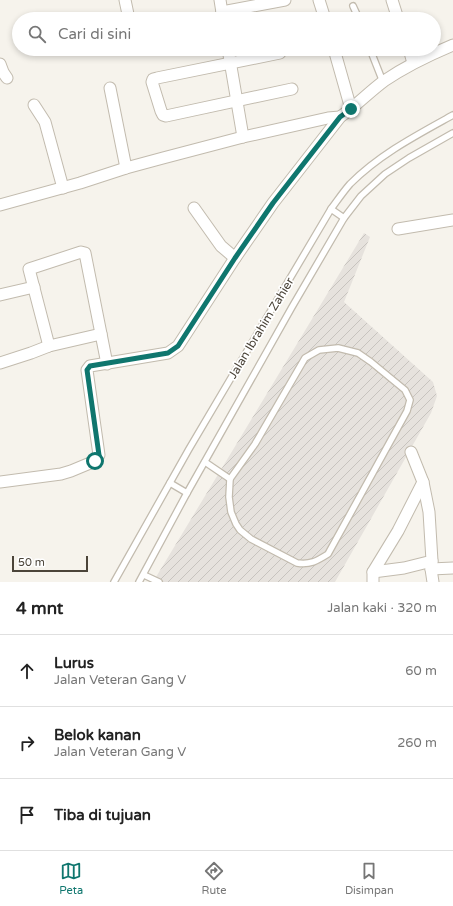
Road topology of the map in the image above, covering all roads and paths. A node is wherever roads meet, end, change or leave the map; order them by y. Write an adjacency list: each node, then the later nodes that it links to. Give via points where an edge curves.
1 (125, 0): 7 (street)
2 (220, 0): 8 (street)
3 (285, 0): 9 (street)
4 (319, 0): 10 (street)
5 (392, 0): 12 (street)
6 (353, 6): 11 (lane)
7 (128, 12)
8 (222, 12)
9 (238, 12)
10 (323, 12)
11 (356, 12)
12 (396, 12)
13 (453, 44): 14 (street)
14 (441, 50)
15 (230, 56): 21 (street)
16 (265, 56): 21 (street)
17 (336, 56): 30 (street)
18 (373, 56): 25 (lane)
19 (411, 56): 22 (street)
20 (427, 56): 22 (street)
21 (231, 63): 28 (street); 28 (street, via 157,78 152,82 161,111 166,116)
22 (413, 63): 25 (street)
23 (0, 64): 24 (street)
24 (7, 78)
25 (383, 82): 30 (street)
26 (110, 88): 35 (street)
27 (292, 89): 28 (street)
28 (237, 101): 34 (street)
29 (34, 105): 36 (street, via 45,122)
30 (351, 109): 32 (street)
31 (453, 115): 39 (lane, Jalan Ibrahim Zahier, via 375,162 350,185)
32 (340, 117): 34 (street); 43 (street, via 273,203)
33 (453, 133): 40 (lane, Jalan Ibrahim Zahier, via 385,174)
34 (244, 137): 35 (street)
35 (126, 168): 36 (street)
36 (63, 188): 37 (street)
37 (0, 205)
38 (194, 208): 43 (street, via 221,246)
39 (331, 209): 40 (lane); 55 (lane, Jalan Ibrahim Zahier)
40 (344, 218): 51 (lane, Jalan Ibrahim Zahier)
41 (453, 220): 42 (street)
42 (398, 229)
43 (235, 258): 49 (street, via 178,346 168,353)
44 (34, 287): 45 (street); 46 (street, via 30,269 83,252); 47 (street)
45 (0, 295)
46 (101, 334): 47 (street); 49 (street)
47 (49, 346): 48 (street)
48 (0, 363)
49 (107, 364): 53 (street, via 90,366 87,370 99,455 95,461 61,474)
50 (411, 452): 54 (street)
51 (205, 462): 52 (lane); 56 (lane, Jalan Ibrahim Zahier)
52 (230, 479): 52 (lane, via 231,512 240,530 251,539 297,563 305,564 318,560 328,554 407,411 410,400 405,390 358,353 338,348 319,350 305,358 255,444)
53 (0, 482)
54 (423, 482): 57 (street, via 429,512); 60 (street)
55 (170, 483): 56 (lane); 61 (lane, Jalan Ibrahim Zahier)
56 (187, 493): 59 (lane, Jalan Ibrahim Zahier)
57 (432, 565): 58 (street); 60 (street, via 404,568); 64 (street)
58 (453, 568)
59 (144, 575): 62 (lane, Jalan Ibrahim Zahier); 63 (lane)
60 (373, 577)
61 (114, 582)
62 (139, 582)
63 (159, 582)
64 (433, 582)

